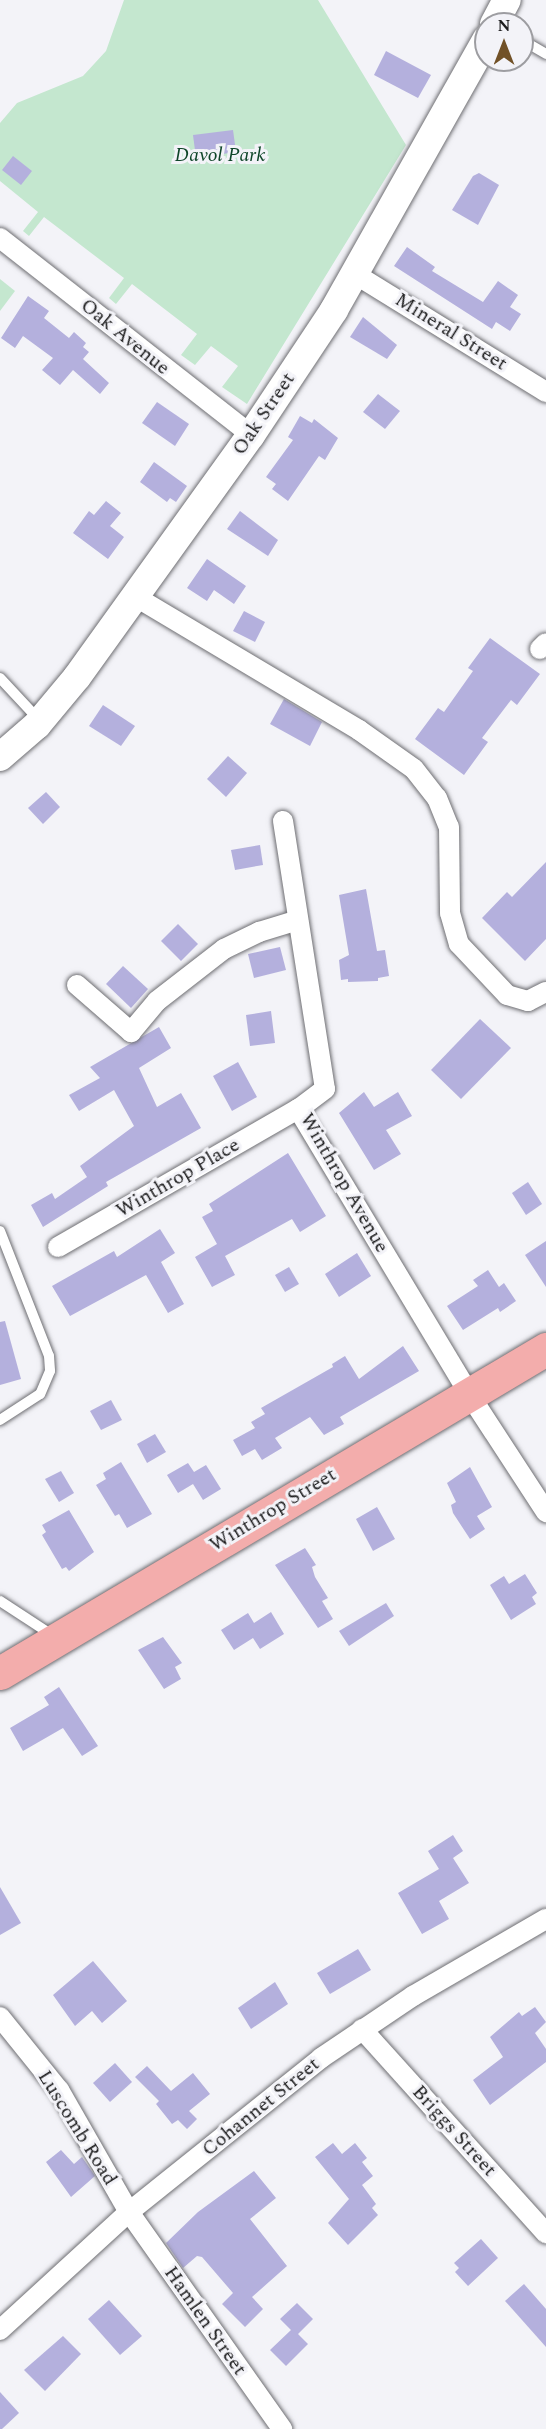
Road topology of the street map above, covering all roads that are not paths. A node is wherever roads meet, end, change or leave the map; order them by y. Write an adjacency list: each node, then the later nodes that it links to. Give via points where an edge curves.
1 (474, 61): 3 (street, Oak Street)
2 (0, 238): 5 (street, Oak Avenue)
3 (355, 274): 4 (street, Mineral Street); 5 (street, Oak Street)
4 (546, 392)
5 (250, 435): 6 (street, Oak Street)
6 (136, 597): 8 (street, Oak Street); 13 (street, via 358,730 414,769 437,798 449,827 450,913 459,944 513,999 528,1001)
7 (0, 678): 8 (lane)
8 (41, 721): 9 (street, Oak Street)
9 (0, 757)
10 (283, 821): 11 (street, Winthrop Avenue)
11 (298, 920): 12 (street, via 259,932 224,949 157,1001 130,1032); 14 (street, Winthrop Avenue, via 325,1089)
12 (77, 985)
13 (546, 993)
14 (298, 1109): 16 (street, Winthrop Place); 18 (street, Winthrop Avenue)
15 (0, 1231): 19 (lane, via 49,1356 50,1371 40,1394)
16 (58, 1246)
17 (546, 1349): 18 (highway, Winthrop Street)
18 (469, 1394): 20 (street, Winthrop Avenue); 22 (highway, Winthrop Street)
19 (0, 1420)
20 (546, 1512)
21 (0, 1600): 22 (lane)
22 (58, 1639): 23 (highway, Winthrop Street)
23 (0, 1674)
24 (546, 1919): 26 (street, Cohannet Street)
25 (0, 2017): 27 (street, Luscomb Road, via 59,2090)
26 (362, 2029): 27 (street, Cohannet Street); 28 (street, Briggs Street)
27 (129, 2212): 29 (street, Cohannet Street); 30 (street, Hamlen Street)
28 (546, 2233)
29 (0, 2330)
30 (282, 2429)

